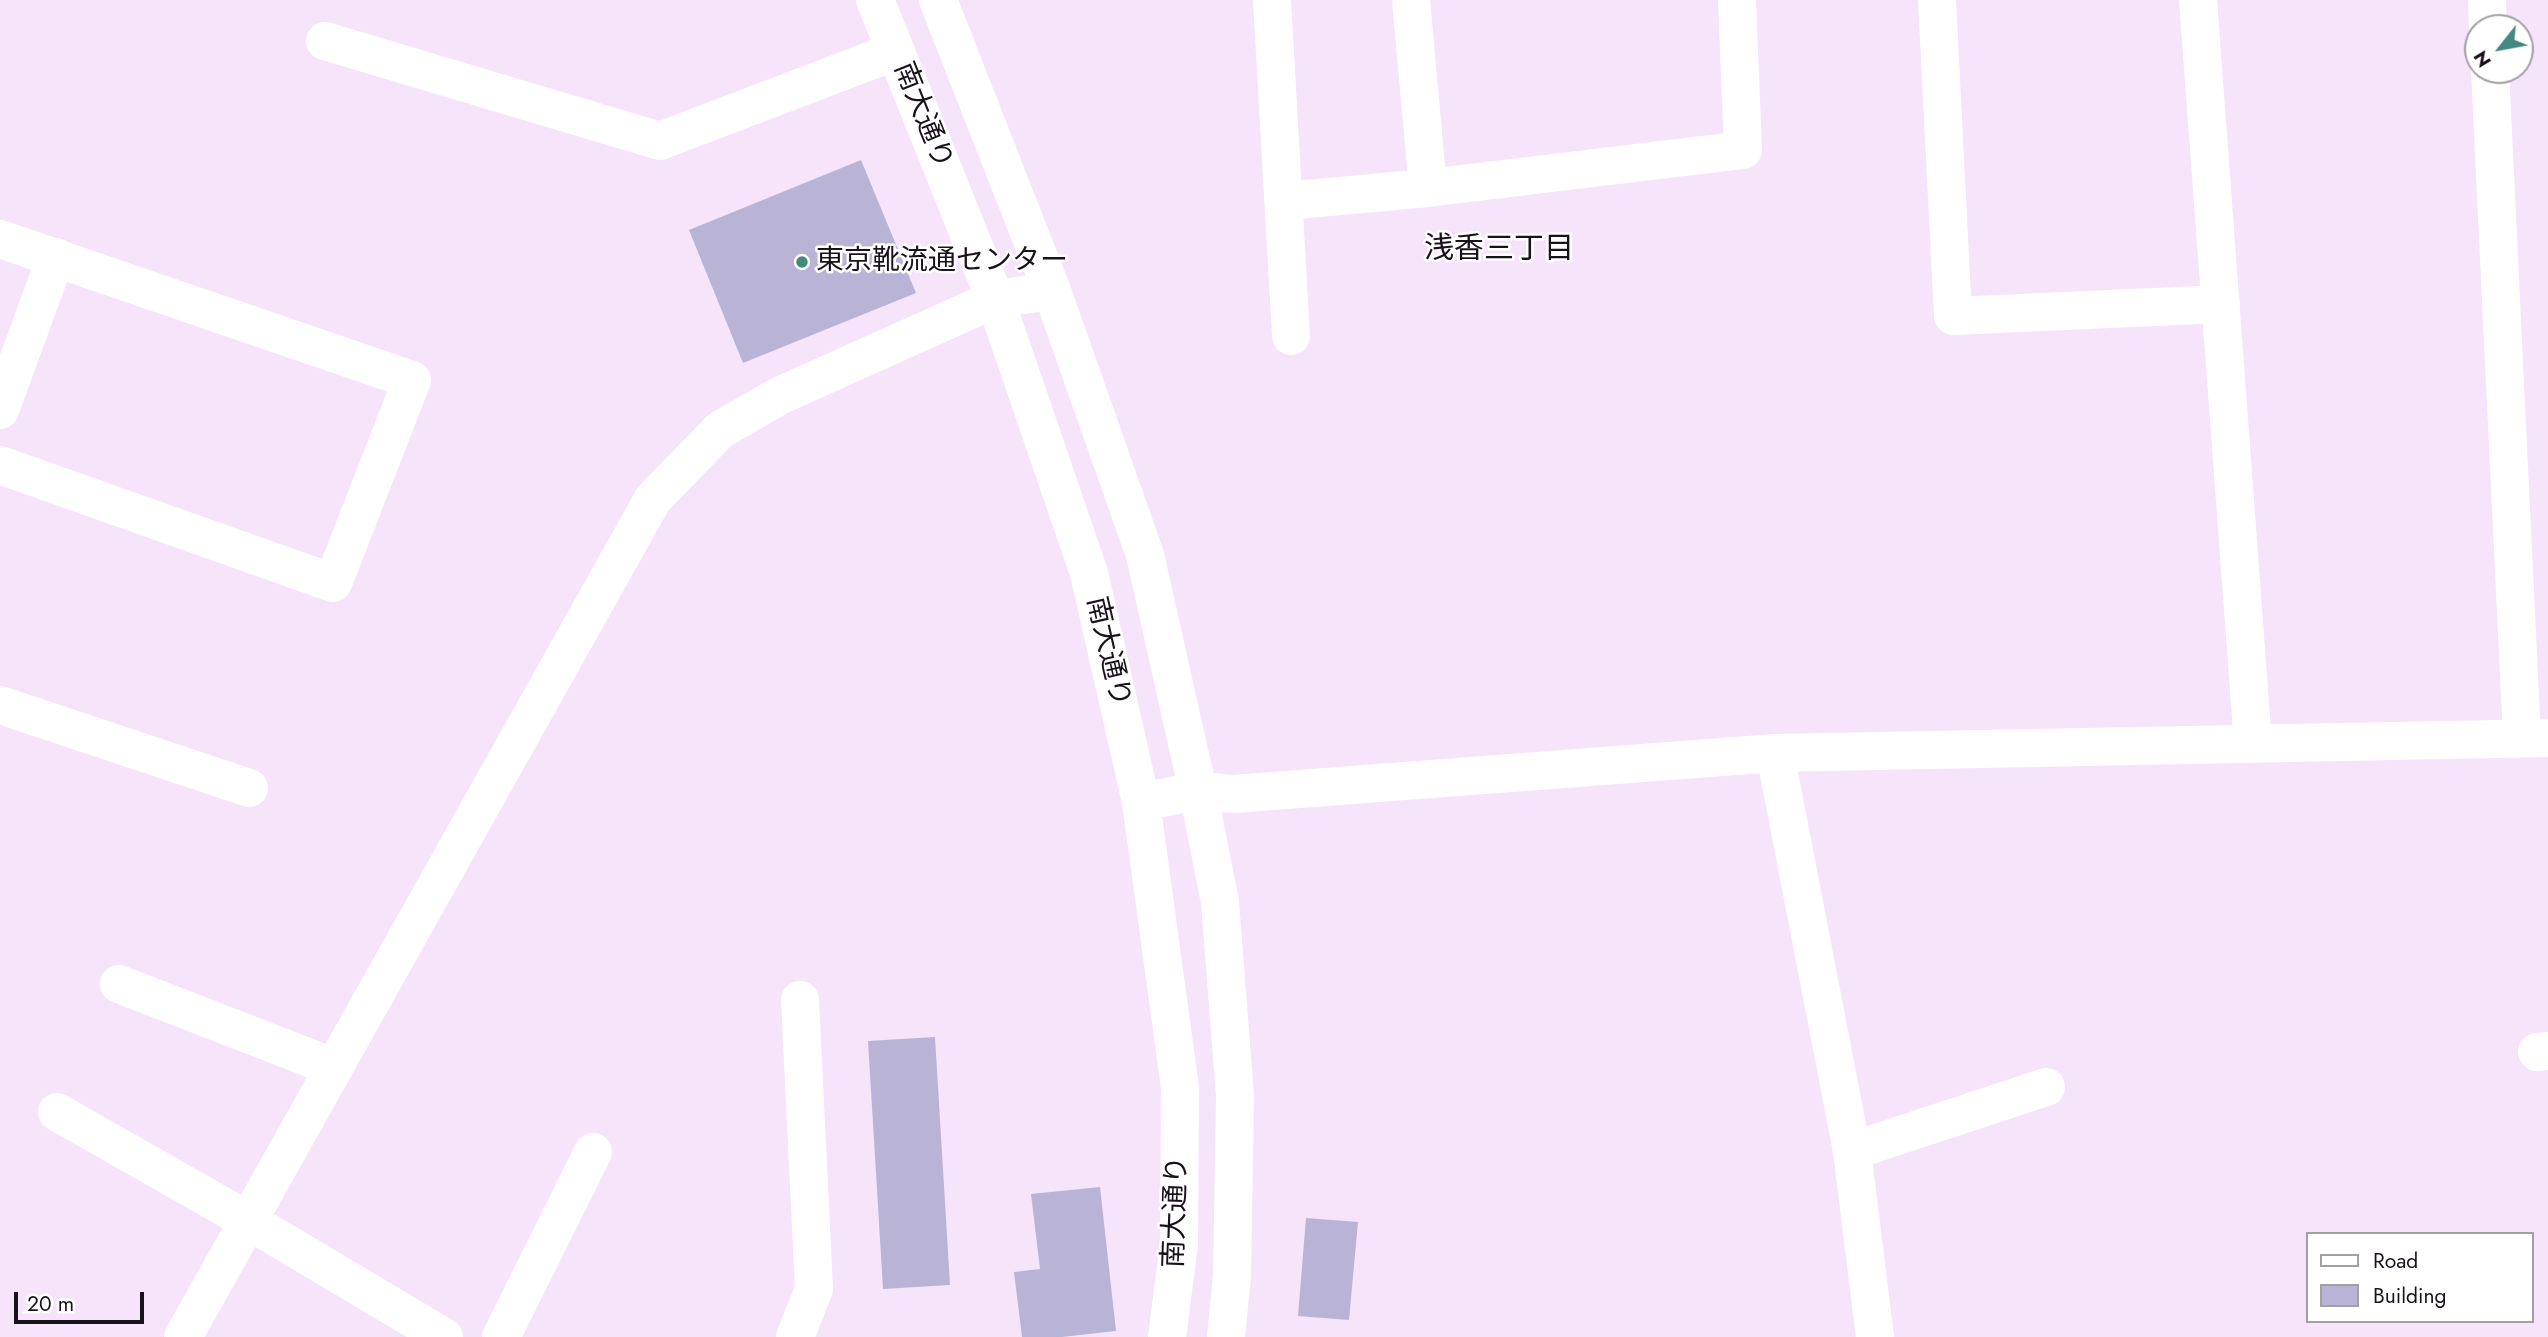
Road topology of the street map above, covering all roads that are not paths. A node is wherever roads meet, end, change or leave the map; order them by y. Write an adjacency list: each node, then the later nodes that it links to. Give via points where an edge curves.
1 (875, 0): 9 (street, 南大通り)
2 (938, 0): 15 (street, 南大通り)
3 (1272, 0): 12 (street)
4 (1410, 0): 11 (street)
5 (1737, 0): 11 (street, via 1743,150)
6 (1937, 0): 17 (street, via 1953,316)
7 (2198, 0): 17 (street)
8 (325, 41): 9 (street, via 660,141)
9 (896, 51): 16 (street, 南大通り)
10 (2491, 84): 22 (street)
11 (1428, 188): 12 (street)
12 (1285, 201): 18 (street)
13 (0, 239): 14 (street)
14 (56, 257): 19 (street); 20 (street, via 412,380 333,583)
15 (1052, 291): 16 (street); 26 (street, 南大通り, via 1145,555)
16 (996, 299): 27 (street, 南大通り, via 1089,573); 30 (street, via 779,396 720,430 653,499)
17 (2221, 304): 23 (street)
18 (1291, 336)
19 (0, 410)
20 (0, 465)
21 (0, 705): 25 (street)
22 (2535, 738): 23 (street)
23 (2253, 744): 24 (street)
24 (1775, 753): 26 (street, via 1233,794); 33 (street)
25 (249, 788)
26 (1198, 791): 27 (street); 41 (street, 南大通り, via 1220,902 1235,1096 1232,1276)
27 (1141, 802): 40 (street, 南大通り, via 1180,1088 1179,1244)
28 (119, 984): 30 (street)
29 (800, 1000): 39 (street, via 814,1289)
30 (333, 1067): 35 (street)
31 (2046, 1087): 33 (street)
32 (57, 1112): 35 (street)
33 (1852, 1151): 42 (street)
34 (593, 1152): 38 (street)
35 (247, 1220): 36 (street); 37 (street)
36 (183, 1337)
37 (444, 1337)
38 (501, 1337)
39 (795, 1337)
40 (1167, 1337)
41 (1226, 1337)
42 (1875, 1337)

